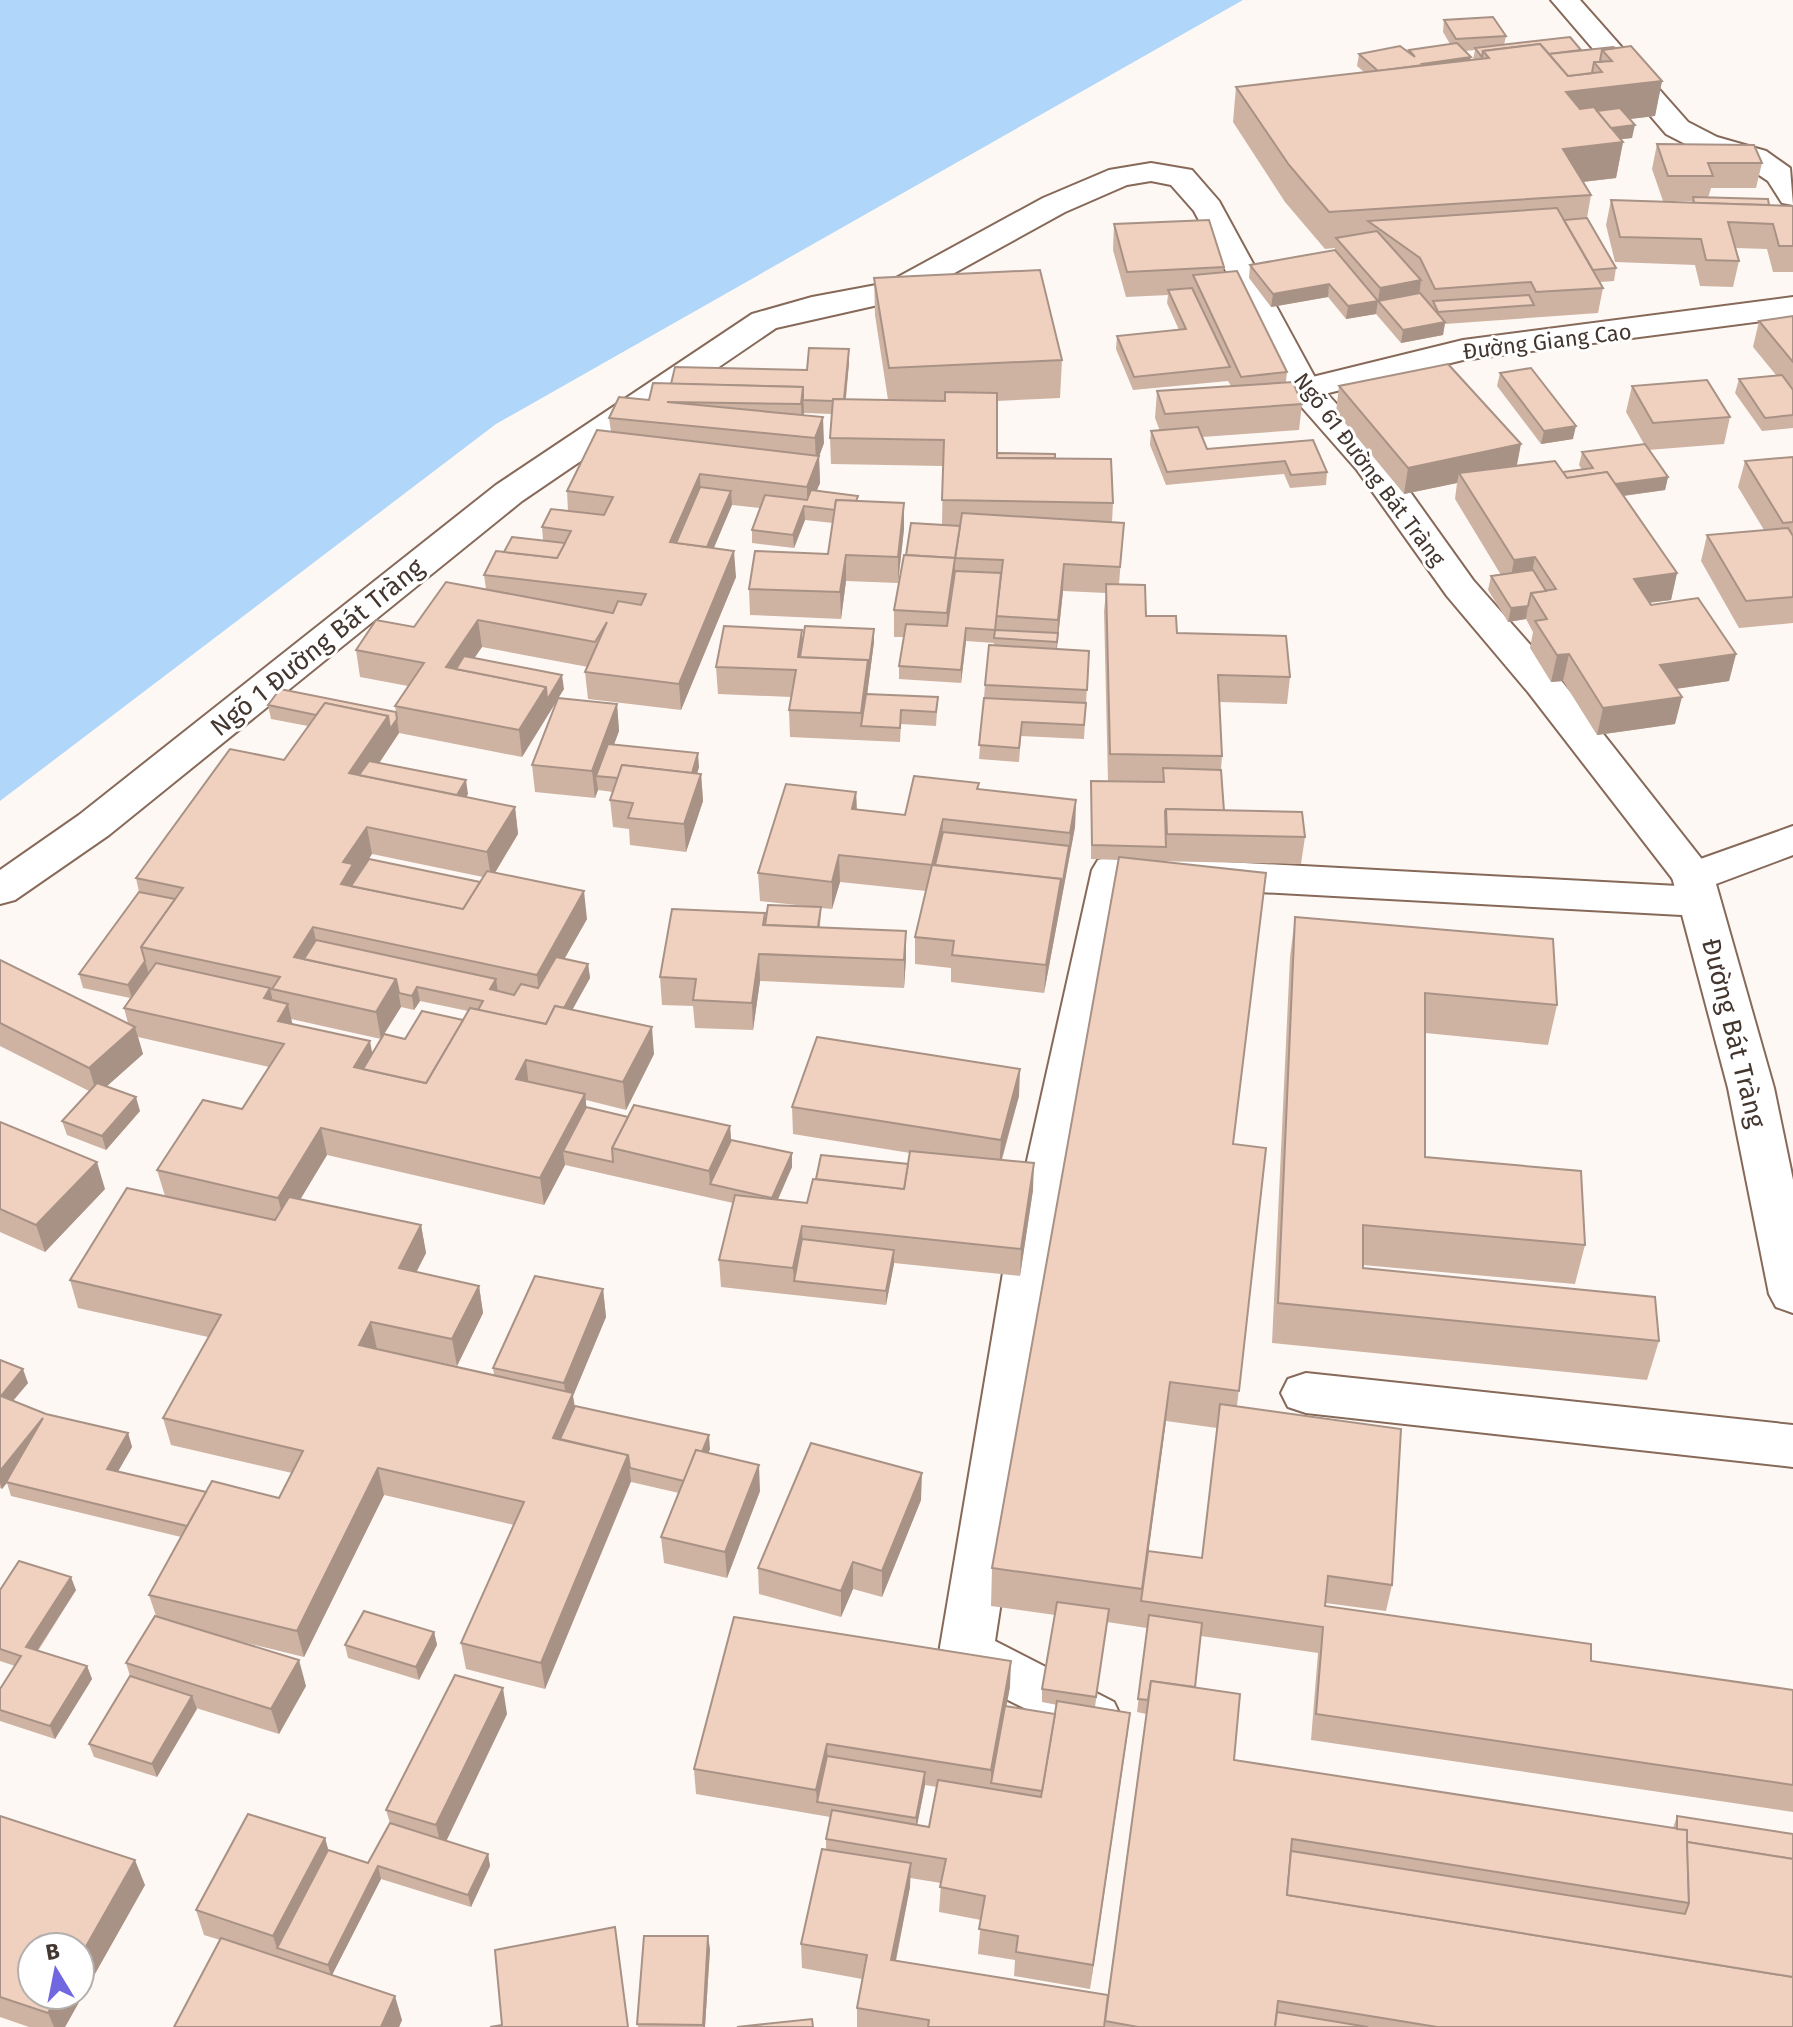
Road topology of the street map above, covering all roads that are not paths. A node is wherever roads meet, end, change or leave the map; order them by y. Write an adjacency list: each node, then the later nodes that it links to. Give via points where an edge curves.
1 (1565, 0): 2 (street, via 1677,128 1755,158 1779,175)
2 (1793, 196)
3 (1793, 307): 4 (street, Đường Giang Cao, via 1463,350)
4 (1304, 389): 5 (street, Ngõ 61 Đường Bát Tràng, via 1208,208 1181,177 1151,172 1120,177 1054,205 897,291 764,321); 7 (street, Ngõ 61 Đường Bát Tràng, via 1370,462 1460,588 1542,683)
5 (635, 406): 8 (street, Ngõ 1 Đường Bát Tràng, via 509,493 94,825)
6 (1793, 840): 7 (street)
7 (1697, 889): 9 (street, Đường Bát Tràng, via 1751,1088); 12 (street, via 1113,870 1030,1255 966,1653 1123,1734)
8 (0, 890)
9 (1793, 1294)
10 (1306, 1393): 11 (street)
11 (1793, 1446)
12 (1120, 1749)

